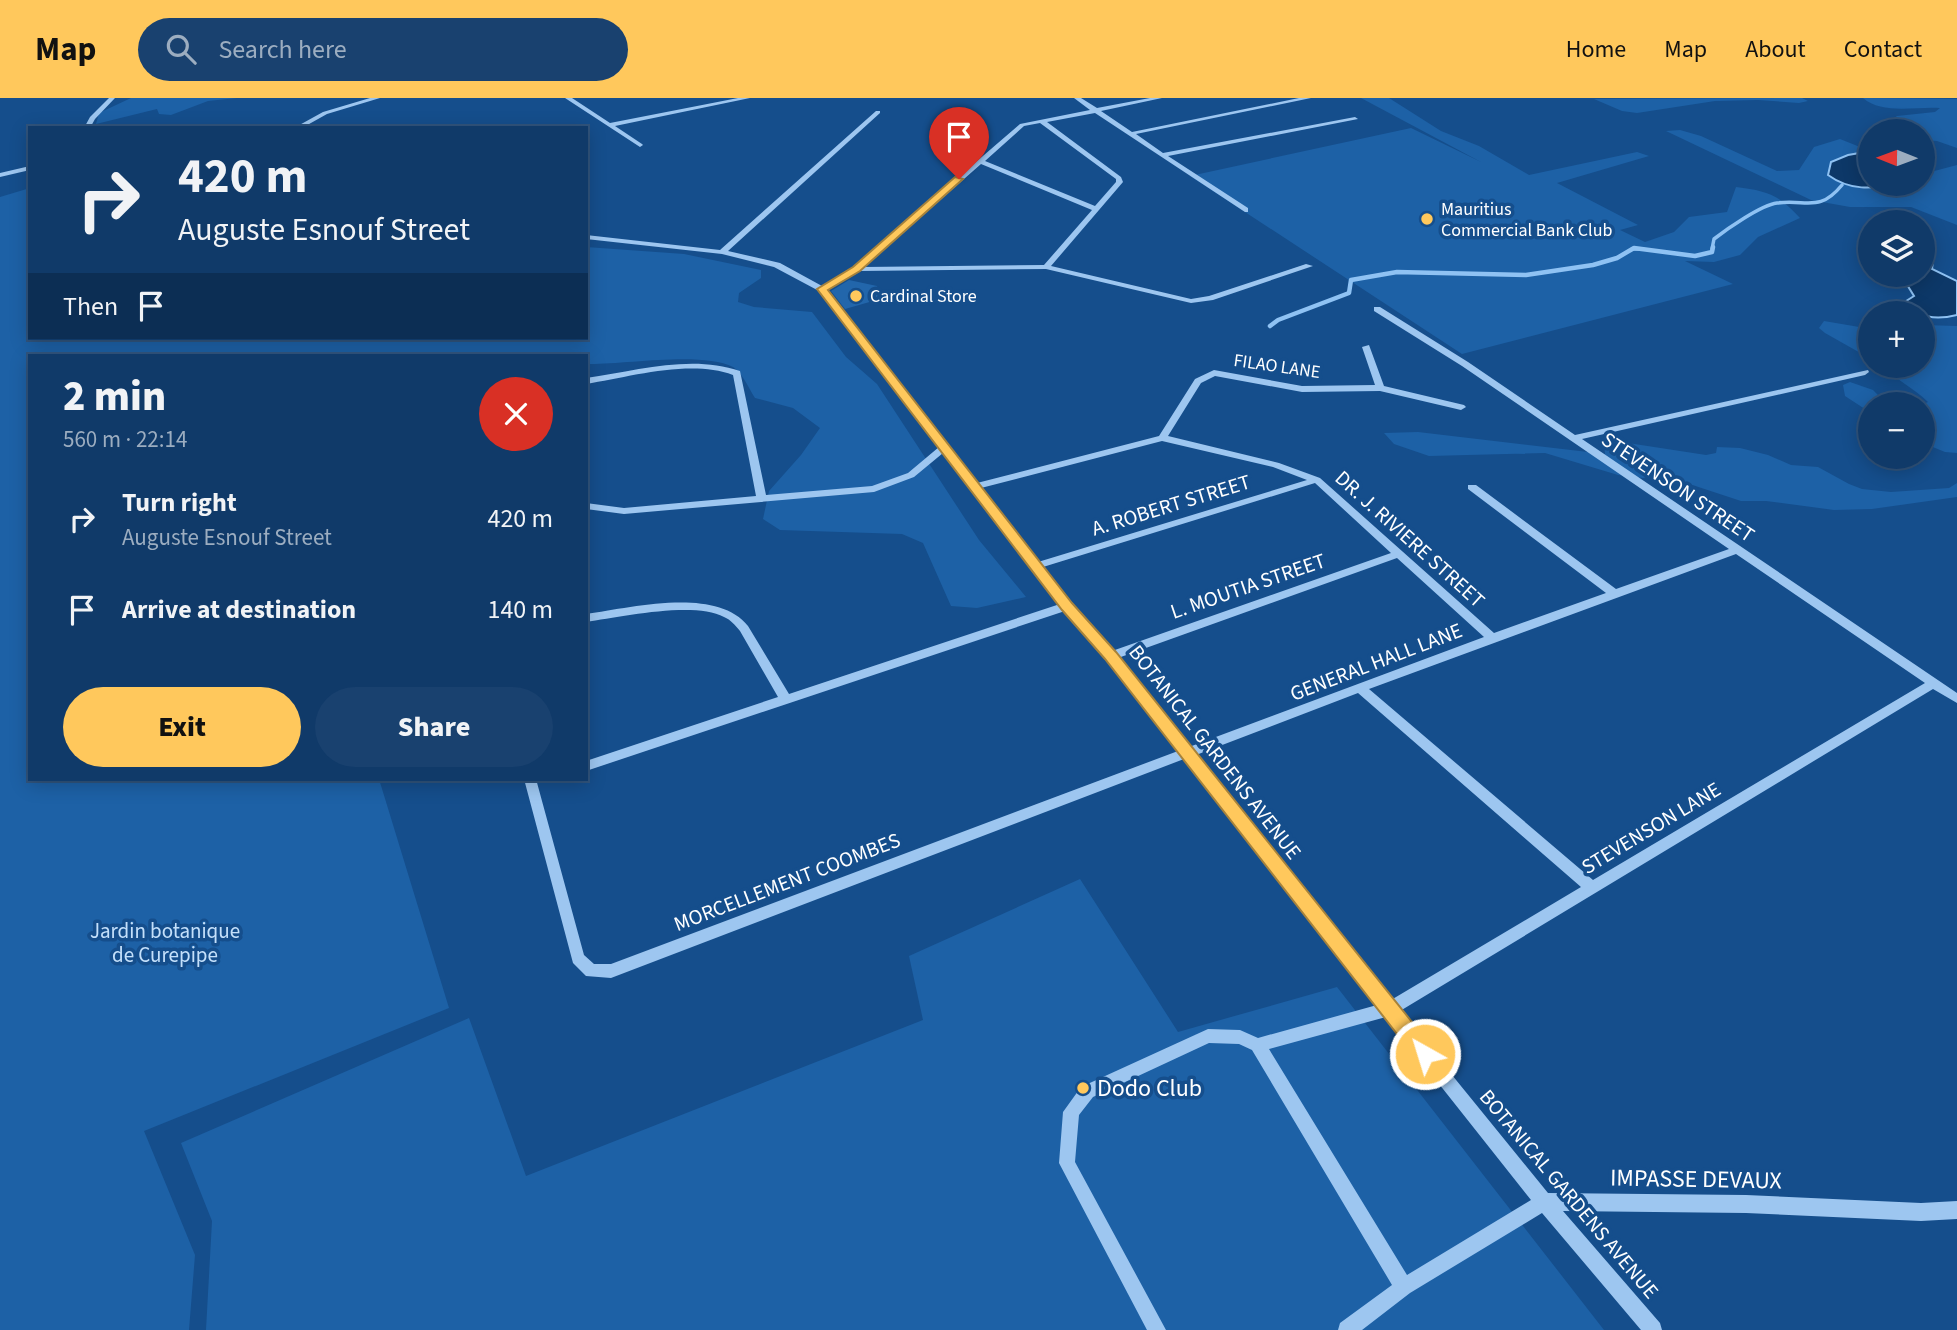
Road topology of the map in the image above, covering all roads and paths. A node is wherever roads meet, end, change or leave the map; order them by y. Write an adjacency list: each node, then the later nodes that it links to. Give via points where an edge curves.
1 (112, 98): 13 (street)
2 (377, 98): 14 (street, via 325,113)
3 (569, 98): 12 (street)
4 (747, 98): 12 (street)
5 (1077, 98): 8 (street)
6 (1159, 98): 8 (street)
7 (1308, 98): 15 (street)
8 (1093, 109): 11 (street); 15 (street)
9 (878, 112): 24 (street)
10 (1354, 119): 17 (street)
11 (1040, 120): 18 (street, via 1022,125); 21 (street, via 1119,178 1117,187)
12 (610, 124): 16 (street)
13 (88, 126)
14 (301, 126)
15 (1129, 134): 17 (street)
16 (640, 145)
17 (1161, 155): 22 (street)
18 (979, 161): 21 (street); 27 (street)
19 (28, 168): 20 (street)
20 (0, 175)
21 (1096, 209): 26 (street)
22 (1245, 210)
23 (588, 237): 24 (street, BOTANICAL GARDENS AVENUE)
24 (722, 252): 28 (street, BOTANICAL GARDENS AVENUE, via 777,265)
25 (1309, 266): 26 (street, via 1191,301)
26 (1046, 267): 27 (street)
27 (857, 269): 28 (street)
28 (822, 289): 37 (street, BOTANICAL GARDENS AVENUE)
29 (1377, 309): 36 (street, STEVENSON STREET)
30 (1366, 347): 33 (street)
31 (1858, 374): 36 (street)
32 (588, 382): 41 (street, via 696,366 737,373)
33 (1380, 388): 34 (street, FILAO LANE); 35 (street, FILAO LANE, via 1302,389 1214,373 1198,381)
34 (1461, 407)
35 (1162, 438): 38 (street, DR. J. RIVIERE STREET, via 1276,465); 39 (street, DR. J. RIVIERE STREET)
36 (1573, 438): 43 (street, STEVENSON STREET)
37 (944, 447): 39 (street, BOTANICAL GARDENS AVENUE); 41 (street, via 911,475 874,489)
38 (1317, 480): 44 (street, DR. J. RIVIERE STREET); 45 (street, A. ROBERT STREET)
39 (974, 487): 45 (street, BOTANICAL GARDENS AVENUE)
40 (1472, 487): 46 (street)
41 (762, 499): 42 (street, via 624,511)
42 (588, 506)
43 (1736, 550): 46 (street, GENERAL HALL LANE); 51 (street, STEVENSON STREET)
44 (1399, 554): 49 (street, DR. J. RIVIERE STREET); 50 (street, L. MOUTIA STREET)
45 (1036, 566): 47 (street, BOTANICAL GARDENS AVENUE)
46 (1615, 594): 49 (street, GENERAL HALL LANE)
47 (1067, 606): 50 (street, BOTANICAL GARDENS AVENUE); 54 (street)
48 (588, 618): 54 (street, via 689,606 716,608 737,620)
49 (1492, 638): 52 (street, GENERAL HALL LANE)
50 (1110, 656): 55 (street, BOTANICAL GARDENS AVENUE)
51 (1934, 683): 53 (street, STEVENSON STREET); 58 (street, STEVENSON LANE)
52 (1361, 689): 55 (street, GENERAL HALL LANE); 58 (street)
53 (1957, 699)
54 (786, 700): 56 (street)
55 (1188, 755): 57 (street, MORCELLEMENT COOMBES, via 611,971 592,971 578,958); 59 (street, BOTANICAL GARDENS AVENUE)
56 (588, 765)
57 (536, 781)
58 (1592, 888): 59 (street, STEVENSON LANE)
59 (1389, 1009): 60 (street); 61 (street, BOTANICAL GARDENS AVENUE)
60 (1258, 1045): 63 (street); 64 (street, via 1240,1037 1208,1036 1087,1092 1071,1112 1067,1163)
61 (1544, 1202): 62 (street, IMPASSE DEVAUX); 63 (street); 66 (street, BOTANICAL GARDENS AVENUE)
62 (1957, 1210)
63 (1404, 1287): 65 (street)
64 (1157, 1330)
65 (1347, 1330)
66 (1653, 1330)

